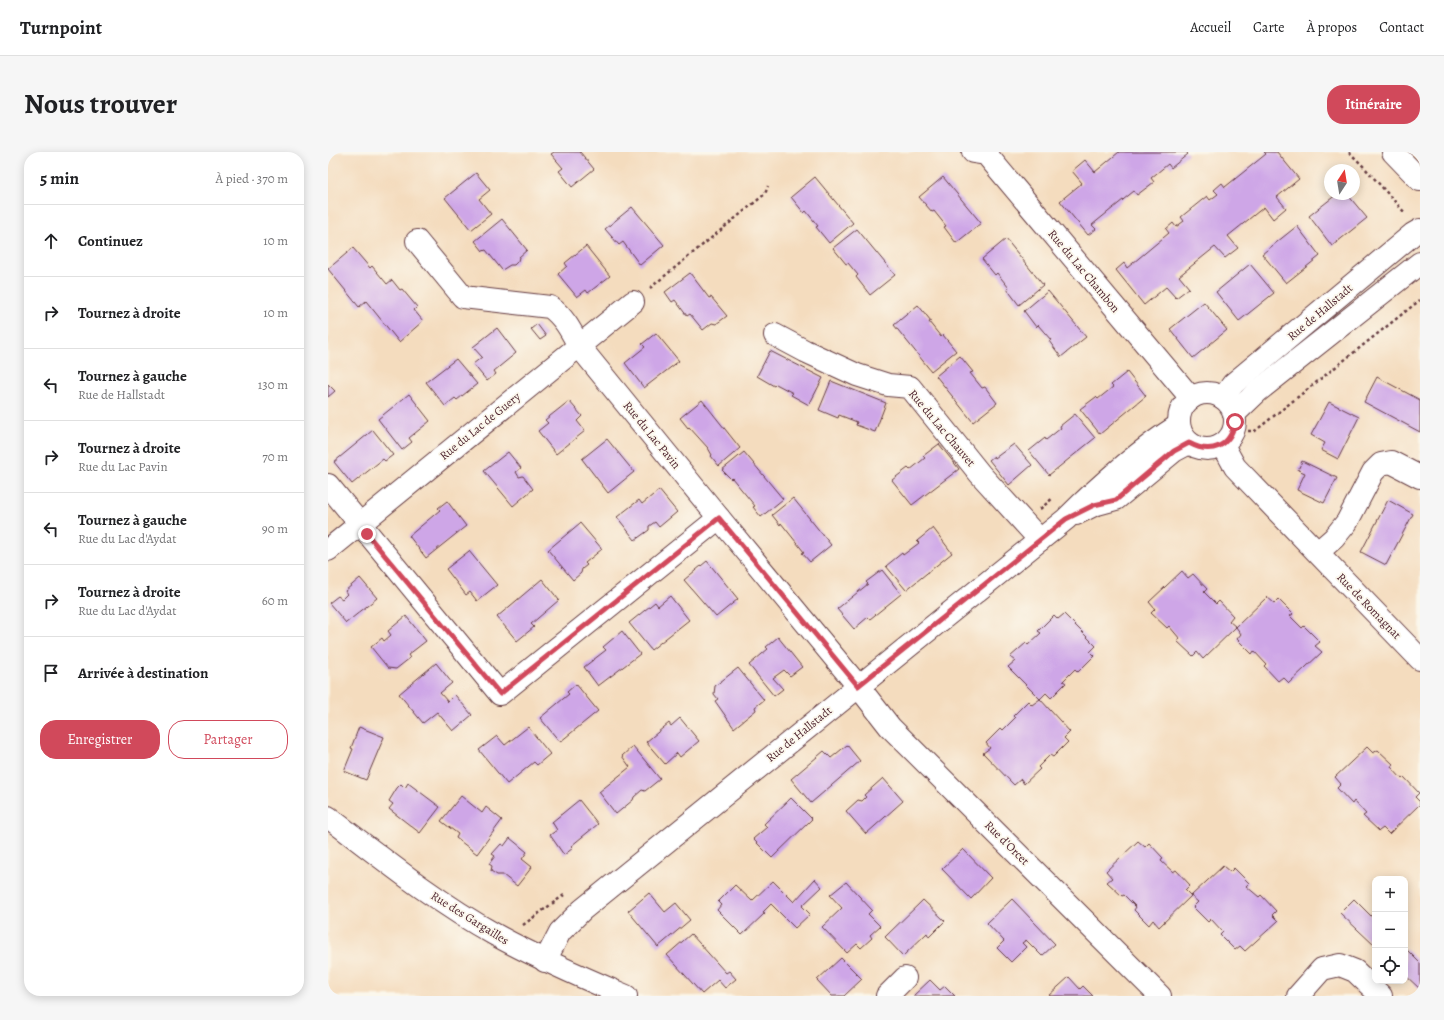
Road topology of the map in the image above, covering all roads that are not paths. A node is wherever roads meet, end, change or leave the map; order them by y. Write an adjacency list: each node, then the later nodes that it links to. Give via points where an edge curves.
1 (1393, 152): 3 (street)
2 (981, 153): 10 (street, Rue du Lac Chambon)
3 (1420, 180)
4 (1413, 222): 11 (street, Rue de Hallstadt, via 1413,234 1233,384)
5 (417, 241): 9 (street, Rue du Lac Pavin, via 463,297 550,307 564,319)
6 (1420, 263): 11 (street, Rue de Hallstadt, via 1258,391)
7 (633, 302): 9 (street, Rue du Lac de Guery)
8 (775, 335): 17 (street, Rue du Lac Chauvet, via 857,375 910,387 980,474)
9 (579, 346): 15 (street, Rue du Lac Pavin); 16 (street, Rue du Lac de Guery)
10 (1191, 398): 11 (street, via 1199,394 1216,394); 12 (street, via 1181,409)
11 (1228, 422): 12 (street, via 1214,448 1197,447); 19 (street, Rue de Romagnat, via 1234,467)
12 (1184, 434): 17 (street, Rue de Hallstadt, via 1146,448 1098,487 1066,519)
13 (1420, 477): 19 (street, via 1391,462 1381,464 1373,472 1346,522 1334,538)
14 (328, 486): 16 (street)
15 (719, 518): 16 (street, via 500,694); 21 (street, Rue du Lac Pavin)
16 (359, 524): 18 (street, Rue du Lac de Guery)
17 (1040, 540): 21 (street, Rue de Hallstadt)
18 (328, 550)
19 (1318, 552): 20 (street, Rue de Romagnat)
20 (1420, 659)
21 (858, 686): 23 (street, Rue de Hallstadt, via 582,910 560,932); 27 (street, Rue d'Orcet, via 890,726)
22 (328, 817): 23 (street, Rue des Gargailles, via 464,916)
23 (544, 961): 25 (street, Rue des Gargailles)
24 (905, 978): 26 (street)
25 (626, 996)
26 (887, 996)
27 (1160, 996)
28 (1298, 996): 29 (street, via 1322,969 1340,965 1355,971)
29 (1381, 996)

